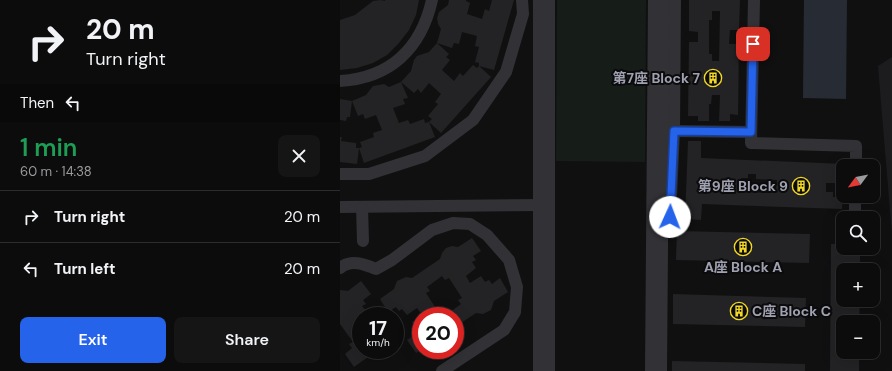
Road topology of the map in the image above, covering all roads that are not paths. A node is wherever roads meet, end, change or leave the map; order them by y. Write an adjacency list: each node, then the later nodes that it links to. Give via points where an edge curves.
1 (432, 0): 7 (lane, via 419,37 393,65 356,80)
2 (522, 0): 11 (lane, via 523,14 506,72 473,120 425,156 369,174)
3 (544, 0): 12 (street)
4 (659, 0): 15 (street)
5 (675, 0): 8 (lane)
6 (754, 0): 9 (lane)
7 (340, 81)
8 (674, 131): 9 (lane); 15 (lane, via 670,217)
9 (751, 132): 10 (lane, via 751,143 856,146)
10 (856, 159)
11 (340, 174)
12 (544, 205): 13 (lane); 19 (street)
13 (362, 206): 14 (lane); 16 (lane)
14 (340, 207)
15 (658, 223): 20 (street)
16 (364, 240)
17 (340, 268): 18 (lane, via 360,262 376,269 432,230 453,223 470,224 488,235 509,260 517,287 515,312 504,330)
18 (442, 371)
19 (544, 371)
20 (656, 371)

